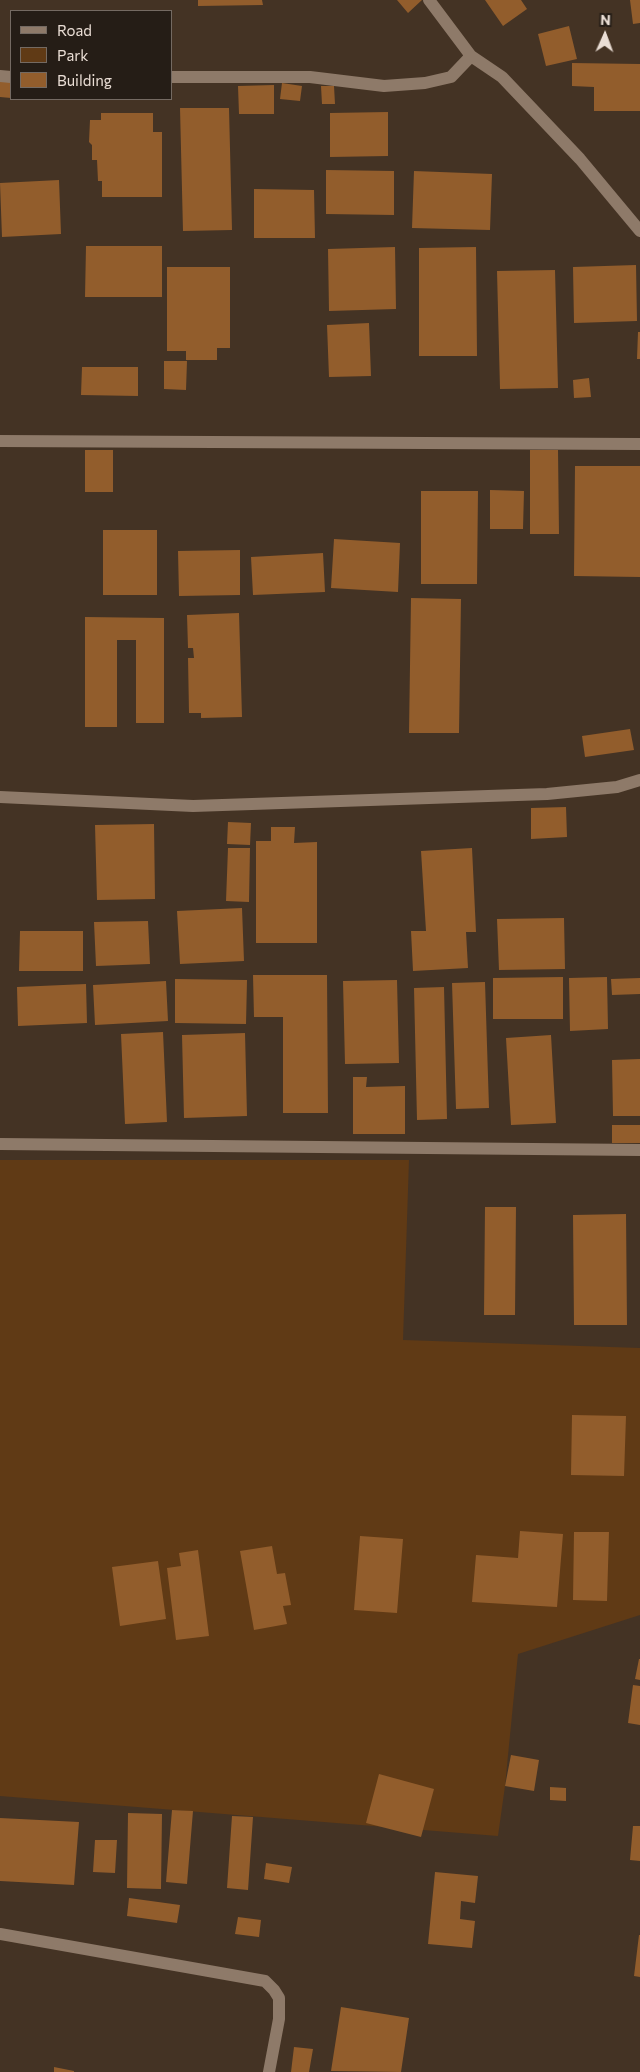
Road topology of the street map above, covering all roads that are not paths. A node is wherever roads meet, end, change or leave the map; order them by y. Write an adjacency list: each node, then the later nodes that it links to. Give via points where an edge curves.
1 (429, 0): 2 (street)
2 (471, 56): 3 (street, via 452,77 384,86 310,77); 4 (street, via 502,77 580,159)
3 (172, 77)
4 (640, 231)
5 (0, 441): 6 (street)
6 (640, 444)
7 (640, 780): 8 (street, via 617,787 547,794 203,806)
8 (0, 797)
9 (0, 1144): 10 (street)
10 (640, 1150)
11 (0, 1934): 12 (street, via 265,1981 279,1998 279,2019)
12 (269, 2072)

